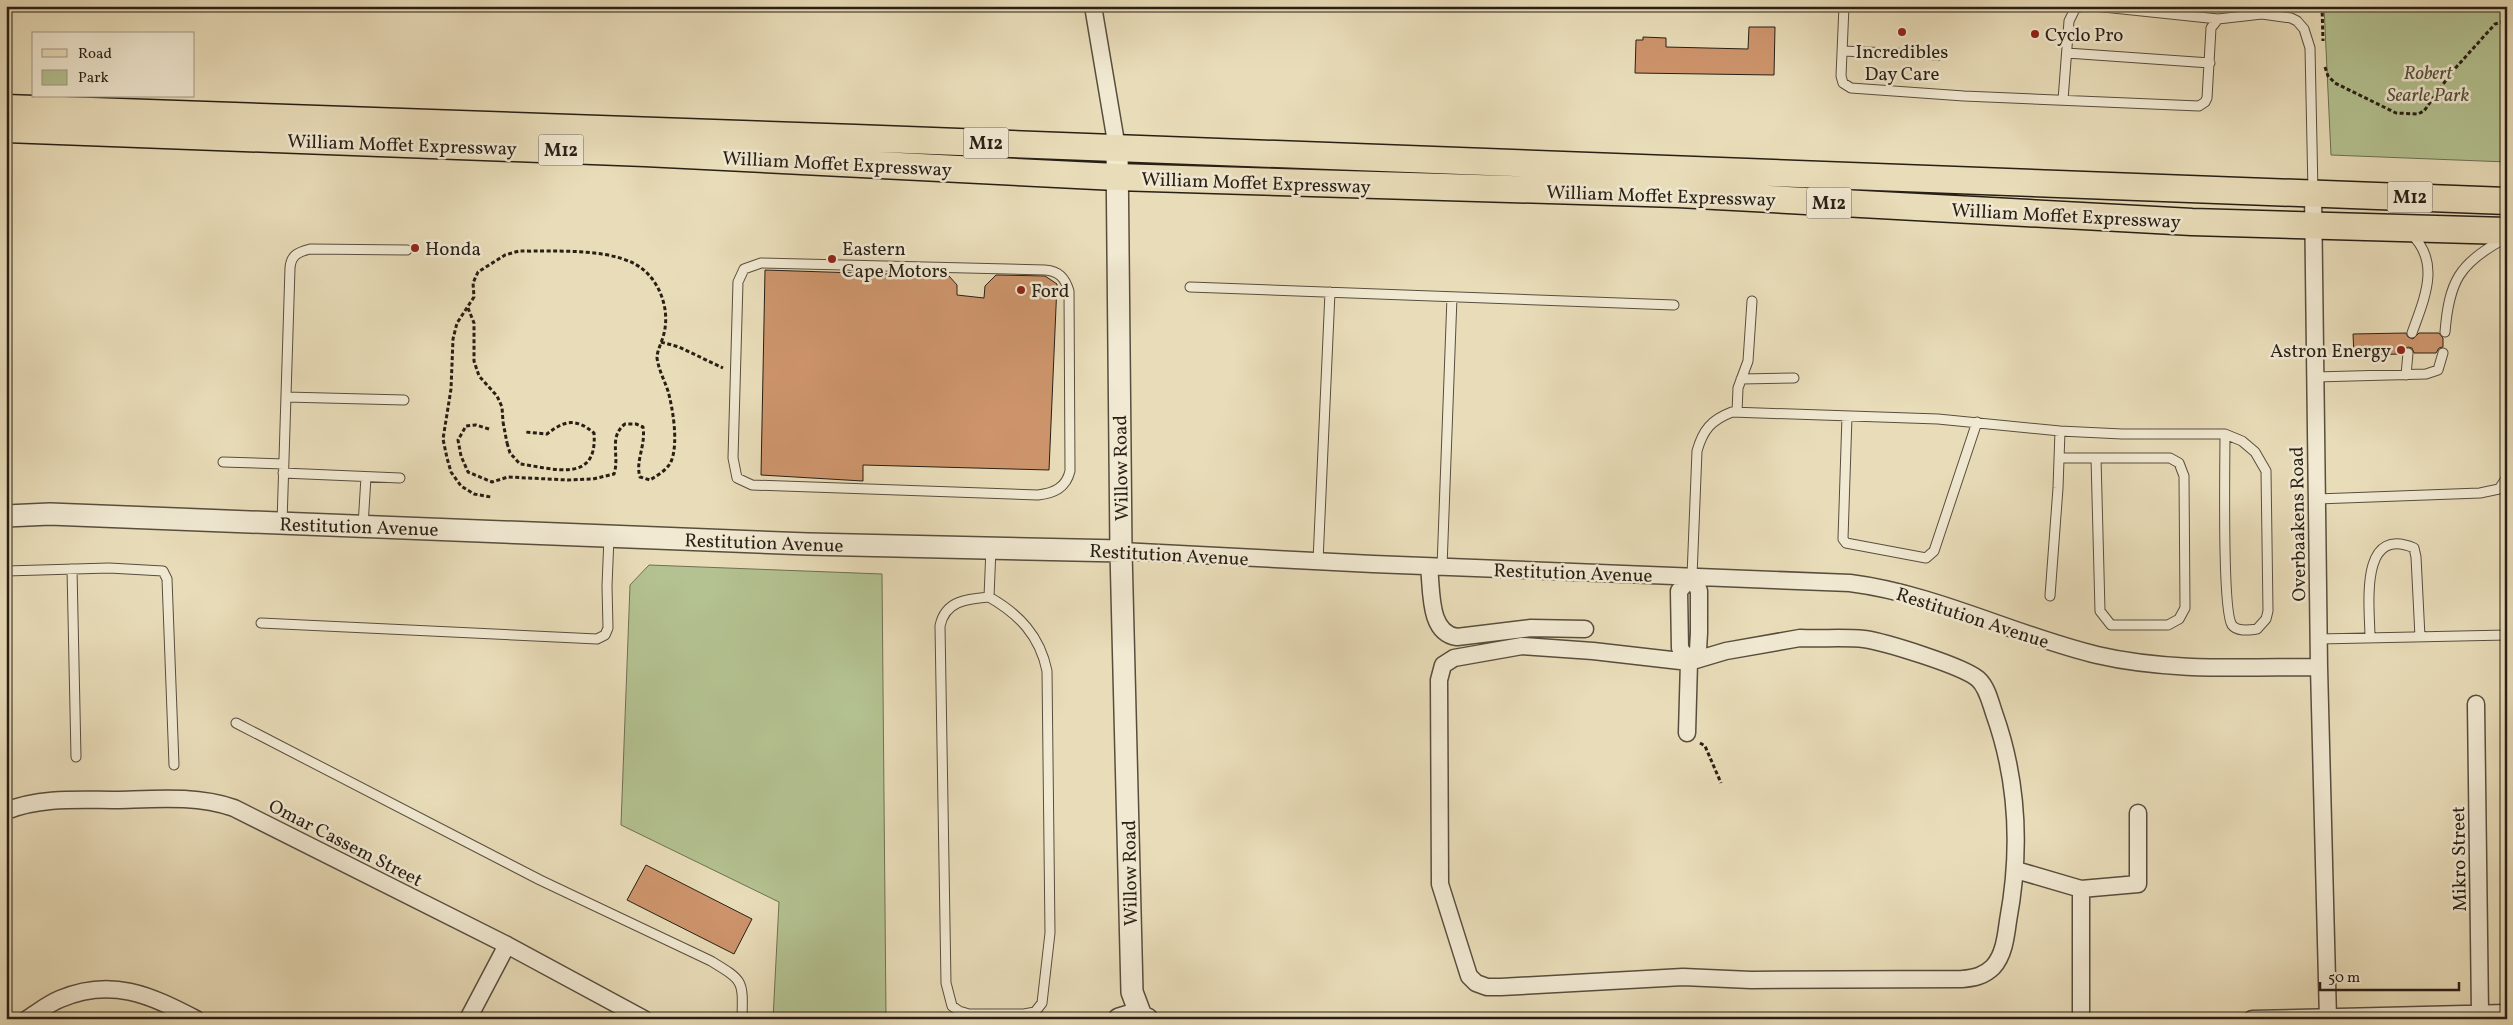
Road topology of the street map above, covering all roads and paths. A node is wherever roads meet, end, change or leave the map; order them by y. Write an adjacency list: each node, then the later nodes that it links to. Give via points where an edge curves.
1 (1093, 6): 20 (street, Willow Road)
2 (1844, 6): 12 (lane)
3 (2082, 6): 13 (lane, via 2071,14)
4 (2094, 6): 7 (lane)
5 (2233, 6): 8 (lane)
6 (2322, 6): 11 (path)
7 (2163, 10): 9 (lane)
8 (2233, 16): 9 (lane); 22 (lane, Overbaakens Road, via 2262,14 2291,18 2304,29 2310,48)
9 (2218, 19): 16 (lane, via 2211,28)
10 (2507, 25): 15 (path, via 2502,22 2495,24 2451,73 2424,111 2418,114 2396,113 2335,83 2328,76)
11 (2324, 49)
12 (1842, 50): 14 (lane); 17 (lane, via 1843,83 1851,88)
13 (2067, 53): 16 (lane); 17 (lane)
14 (1939, 55)
15 (2324, 57)
16 (2210, 63): 17 (lane, via 2206,102 2199,106)
17 (2063, 100)
18 (6, 108): 20 (main road, William Moffet Expressway / M12)
19 (6, 129): 21 (main road, William Moffet Expressway / M12, via 645,153)
20 (1117, 148): 21 (street, Willow Road); 22 (main road, William Moffet Expressway / M12)
21 (1116, 177): 24 (main road, William Moffet Expressway / M12, via 1678,194 2192,222); 68 (street, Willow Road)
22 (2313, 193): 23 (main road, William Moffet Expressway / M12); 24 (street, Overbaakens Road)
23 (2507, 201)
24 (2313, 224): 25 (main road, William Moffet Expressway / M12); 42 (street, Overbaakens Road)
25 (2404, 228): 26 (main road, William Moffet Expressway / M12); 36 (lane, via 2421,246 2428,262 2429,284)
26 (2507, 232)
27 (2507, 238): 35 (lane, via 2479,254 2460,271 2450,290)
28 (407, 250): 45 (lane, via 310,249 296,254 290,268)
29 (1190, 287): 30 (lane)
30 (1330, 292): 31 (lane); 69 (lane)
31 (1452, 297): 33 (lane); 70 (lane)
32 (1752, 301): 44 (lane, via 1748,361)
33 (1674, 305)
34 (468, 308): 37 (path, via 474,297 473,282 478,272 505,255 518,251 615,256 632,261 648,273 661,292 666,315); 52 (path, bridge, via 474,323 474,361 479,376 497,396 502,407 510,453 520,464 564,471 580,468 590,458 595,445 594,433 585,425 574,422 559,424 547,434); 61 (path, via 457,323 453,339 451,389 443,439 452,472 461,486 474,494)
35 (2444, 332)
36 (2412, 333)
37 (661, 342): 40 (path); 50 (path, via 657,355 672,412 672,460 663,472 650,480 640,477 637,467 644,439 643,427 636,424 624,424 618,430 614,474 593,479 508,477 492,482 478,478 468,472 458,440 466,426 476,425)
38 (2443, 353): 41 (lane, via 2441,365 2434,373)
39 (2408, 354): 41 (lane)
40 (735, 372): 40 (lane, via 733,466 737,478 746,484 1038,495 1056,491 1068,479 1069,291 1063,277 1053,271 755,264 744,270 738,282)
41 (2406, 375): 42 (lane)
42 (2315, 377): 62 (street, Overbaakens Road)
43 (1794, 378): 44 (lane)
44 (1741, 379): 47 (lane)
45 (286, 398): 46 (lane); 57 (lane)
46 (404, 400)
47 (1737, 412): 48 (lane); 73 (lane, via 1719,417 1701,436 1697,451)
48 (1847, 416): 49 (lane); 49 (lane, via 1843,539 1846,543 1926,558 1934,551)
49 (1977, 422): 51 (lane)
50 (489, 430)
51 (2060, 431): 53 (lane); 54 (lane)
52 (525, 432)
53 (2225, 434): 53 (lane, via 2242,441 2255,452 2266,476 2268,611 2262,626 2250,630 2234,628 2229,619)
54 (2059, 458): 55 (lane); 74 (lane)
55 (2096, 458): 55 (lane, via 2170,458 2179,463 2184,476 2184,608 2179,619 2168,624 2110,625 2100,611)
56 (223, 462): 57 (lane)
57 (284, 468): 58 (lane); 64 (lane)
58 (366, 477): 60 (lane); 65 (lane)
59 (2507, 477): 62 (lane, via 2498,488 2480,493)
60 (400, 478)
61 (491, 496)
62 (2317, 499): 81 (street, Overbaakens Road)
63 (6, 516): 64 (street, Restitution Avenue, via 50,514)
64 (282, 523): 65 (street, Restitution Avenue)
65 (363, 526): 66 (street, Restitution Avenue)
66 (609, 536): 67 (street, Restitution Avenue); 76 (lane, via 608,628 605,635 596,639)
67 (991, 548): 68 (street, Restitution Avenue); 75 (lane)
68 (1121, 551): 69 (street, Restitution Avenue); 97 (street, Willow Road)
69 (1318, 561): 70 (street, Restitution Avenue)
70 (1436, 567): 73 (street, Restitution Avenue); 77 (street, via 1438,626 1449,636 1531,628)
71 (72, 569): 72 (lane); 87 (lane); 88 (lane, via 163,571 167,579)
72 (6, 570)
73 (1692, 576): 82 (street, via 1699,591 1699,633 1698,650); 83 (street, Restitution Avenue, via 1878,587 2072,649 2141,664 2170,667)
74 (2050, 596)
75 (989, 597): 75 (lane, via 964,599 946,609 940,626 946,983 949,1001 959,1011 969,1014 1024,1014 1035,1012 1042,1003 1049,953 1047,671 1044,655 1029,630 1018,616)
76 (261, 623)
77 (1584, 629)
78 (2507, 635): 79 (lane)
79 (2420, 637): 80 (lane); 80 (lane, via 2416,557 2414,548 2403,545 2388,546 2377,552 2370,571)
80 (2370, 638): 81 (lane)
81 (2319, 639): 83 (street, Overbaakens Road)
82 (1689, 662): 86 (street); 92 (street, via 1726,651 1800,638 1864,639 1978,679 1986,691 2000,730 2011,773); 92 (street, via 1522,646 1447,661 1439,680 1440,884 1465,968 1476,983 1487,987 1683,977 1751,980 1974,978 1985,974 2001,955)
83 (2319, 667): 98 (street, Overbaakens Road)
84 (2476, 704): 96 (street, Mikro Street)
85 (236, 723): 103 (lane, via 540,880 711,961 735,976 741,984)
86 (1687, 733): 89 (path, via 1692,741 1705,746)
87 (76, 757)
88 (174, 765)
89 (1721, 783)
90 (6, 811): 94 (street, Omar Cassem Street, via 47,800 184,799 219,803)
91 (2138, 813): 93 (street, via 2138,884)
92 (2016, 870): 93 (street)
93 (2081, 889): 104 (street)
94 (507, 945): 101 (street); 102 (street, Omar Cassem Street)
95 (2507, 1013): 96 (street)
96 (2480, 1014): 98 (street)
97 (1133, 1017)
98 (2328, 1018): 105 (street)
99 (27, 1019): 100 (street, via 58,999 77,993 121,990 155,998)
100 (196, 1019)
101 (468, 1019)
102 (644, 1019)
103 (742, 1019)
104 (2081, 1019)
105 (2252, 1019)

